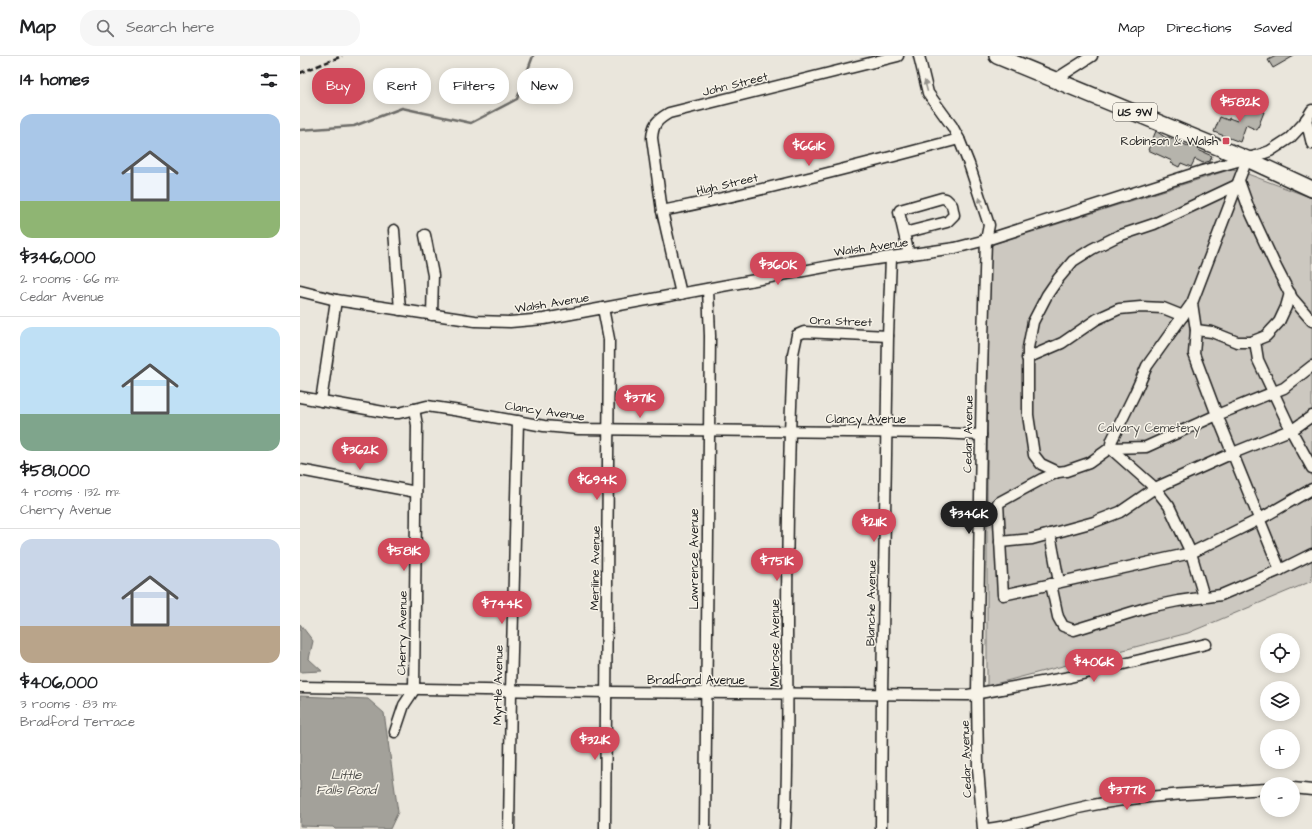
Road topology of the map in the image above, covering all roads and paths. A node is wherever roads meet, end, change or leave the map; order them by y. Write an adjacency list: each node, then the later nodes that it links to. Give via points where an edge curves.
1 (898, 56): 14 (street, John Street, via 670,113 659,118 653,128 652,138)
2 (918, 56): 8 (street, Cedar Avenue, one-way to 2, via 928,93)
3 (997, 56): 5 (highway, US 9W)
4 (1092, 56): 6 (street)
5 (1017, 61): 6 (highway, US 9W)
6 (1056, 80): 10 (highway, US 9W)
7 (1309, 115): 9 (street, Walsh Avenue); 10 (street, Walsh Avenue, via 1298,131 1280,145)
8 (959, 139): 14 (street, High Street, via 720,200); 18 (street, Cedar Avenue, one-way to 8, via 989,225)
9 (1312, 144)
10 (1247, 159): 11 (highway, US 9W); 12 (street); 13 (highway, US 9W); 18 (street, Walsh Avenue)
11 (1312, 178)
12 (1238, 183): 23 (street); 26 (street); 36 (street, via 1154,224 1118,236 1073,261 1058,279 1033,322)
13 (1312, 189)
14 (662, 211): 24 (street, John Street)
15 (394, 230): 28 (street)
16 (904, 233): 16 (street, via 900,210 942,198 951,203 954,215 949,221); 19 (street)
17 (425, 235): 29 (street, via 433,275)
18 (986, 240): 19 (street, Walsh Avenue); 50 (street, Cedar Avenue)
19 (909, 255): 20 (street, Walsh Avenue)
20 (891, 258): 21 (street, Walsh Avenue, via 841,264); 33 (street, Blanche Avenue)
21 (708, 289): 24 (street, Walsh Avenue); 47 (street, Lawrence Avenue)
22 (300, 291): 25 (street, Walsh Avenue)
23 (1290, 293): 31 (street); 35 (street, via 1279,322 1266,336)
24 (680, 294): 27 (street, Walsh Avenue)
25 (336, 300): 28 (street, Walsh Avenue); 40 (street)
26 (1192, 303): 30 (street); 32 (street)
27 (603, 308): 29 (street, Walsh Avenue, via 544,319 510,322 475,321); 45 (street, Meriline Avenue, via 609,339)
28 (400, 310): 29 (street, Walsh Avenue)
29 (432, 315)
30 (1183, 316): 36 (street, via 1164,308 1118,309 1097,319 1062,343); 51 (street, via 1147,366)
31 (1312, 321)
32 (1196, 330): 35 (street, via 1212,332 1238,342); 42 (street, via 1194,354)
33 (888, 336): 34 (street, Ora Street, via 804,332); 49 (street, Blanche Avenue)
34 (795, 338): 48 (street, Melrose Avenue)
35 (1254, 341): 38 (street, via 1258,360)
36 (1028, 358): 55 (street, via 1028,414 1034,455 1041,464)
37 (1312, 366): 38 (street, via 1284,388)
38 (1273, 392): 42 (street); 46 (street)
39 (300, 398): 40 (street, Clancy Avenue)
40 (321, 401): 41 (street, Clancy Avenue, via 389,413)
41 (414, 409): 44 (street, Clancy Avenue, via 427,406); 58 (street, Cherry Avenue, via 417,425)
42 (1217, 415): 51 (street, via 1146,447); 52 (street)
43 (1312, 416): 46 (street)
44 (518, 421): 45 (street, Clancy Avenue, via 544,426); 70 (street, Myrtle Avenue)
45 (609, 430): 47 (street, Clancy Avenue); 71 (street, Meriline Avenue)
46 (1291, 430): 52 (street); 53 (street)
47 (708, 431): 48 (street, Clancy Avenue); 72 (street, Lawrence Avenue)
48 (790, 432): 49 (street, Clancy Avenue); 73 (street, Melrose Avenue)
49 (887, 433): 50 (street, Clancy Avenue); 75 (street, Blanche Avenue)
50 (981, 435): 74 (street, Cedar Avenue)
51 (1110, 448): 55 (street, via 1089,463); 56 (street)
52 (1233, 453): 56 (street); 59 (street)
53 (1312, 468)
54 (300, 470): 58 (street)
55 (1058, 472): 61 (street, via 998,503)
56 (1155, 488): 60 (street, via 1120,512); 62 (street, via 1169,506)
57 (1312, 489): 59 (street)
58 (416, 492): 69 (street, Cherry Avenue)
59 (1260, 519): 62 (street); 64 (street)
60 (1050, 534): 61 (street, via 1032,539); 65 (street)
61 (1000, 542): 65 (street, via 1003,595)
62 (1191, 553): 65 (street); 66 (street)
63 (1312, 554): 64 (street)
64 (1280, 570): 66 (street, via 1221,595)
65 (1055, 583): 66 (street, via 1058,617 1063,626 1074,630 1149,607)
66 (1204, 597)
67 (1206, 644): 74 (street, Bradford Avenue, via 1070,677)
68 (300, 687): 69 (street, Bradford Avenue)
69 (414, 690): 70 (street, Bradford Avenue); 76 (street, Cherry Avenue, via 404,705)
70 (511, 691): 71 (street, Bradford Avenue); 80 (street, Myrtle Avenue)
71 (606, 692): 72 (street, Bradford Avenue); 81 (street, Meriline Avenue)
72 (706, 693): 73 (street, Bradford Avenue); 82 (street, Lawrence Avenue)
73 (788, 693): 75 (street, Bradford Avenue); 83 (street, Melrose Avenue)
74 (977, 693): 75 (street, Bradford Avenue); 85 (street, Cedar Avenue, via 978,768)
75 (882, 694): 84 (street, Blanche Avenue)
76 (395, 732)
77 (1260, 789): 86 (street, via 1131,799)
78 (1300, 789): 79 (street)
79 (1312, 790)
80 (509, 829)
81 (605, 829)
82 (705, 829)
83 (785, 829)
84 (882, 829)
85 (983, 829)
86 (987, 829)

